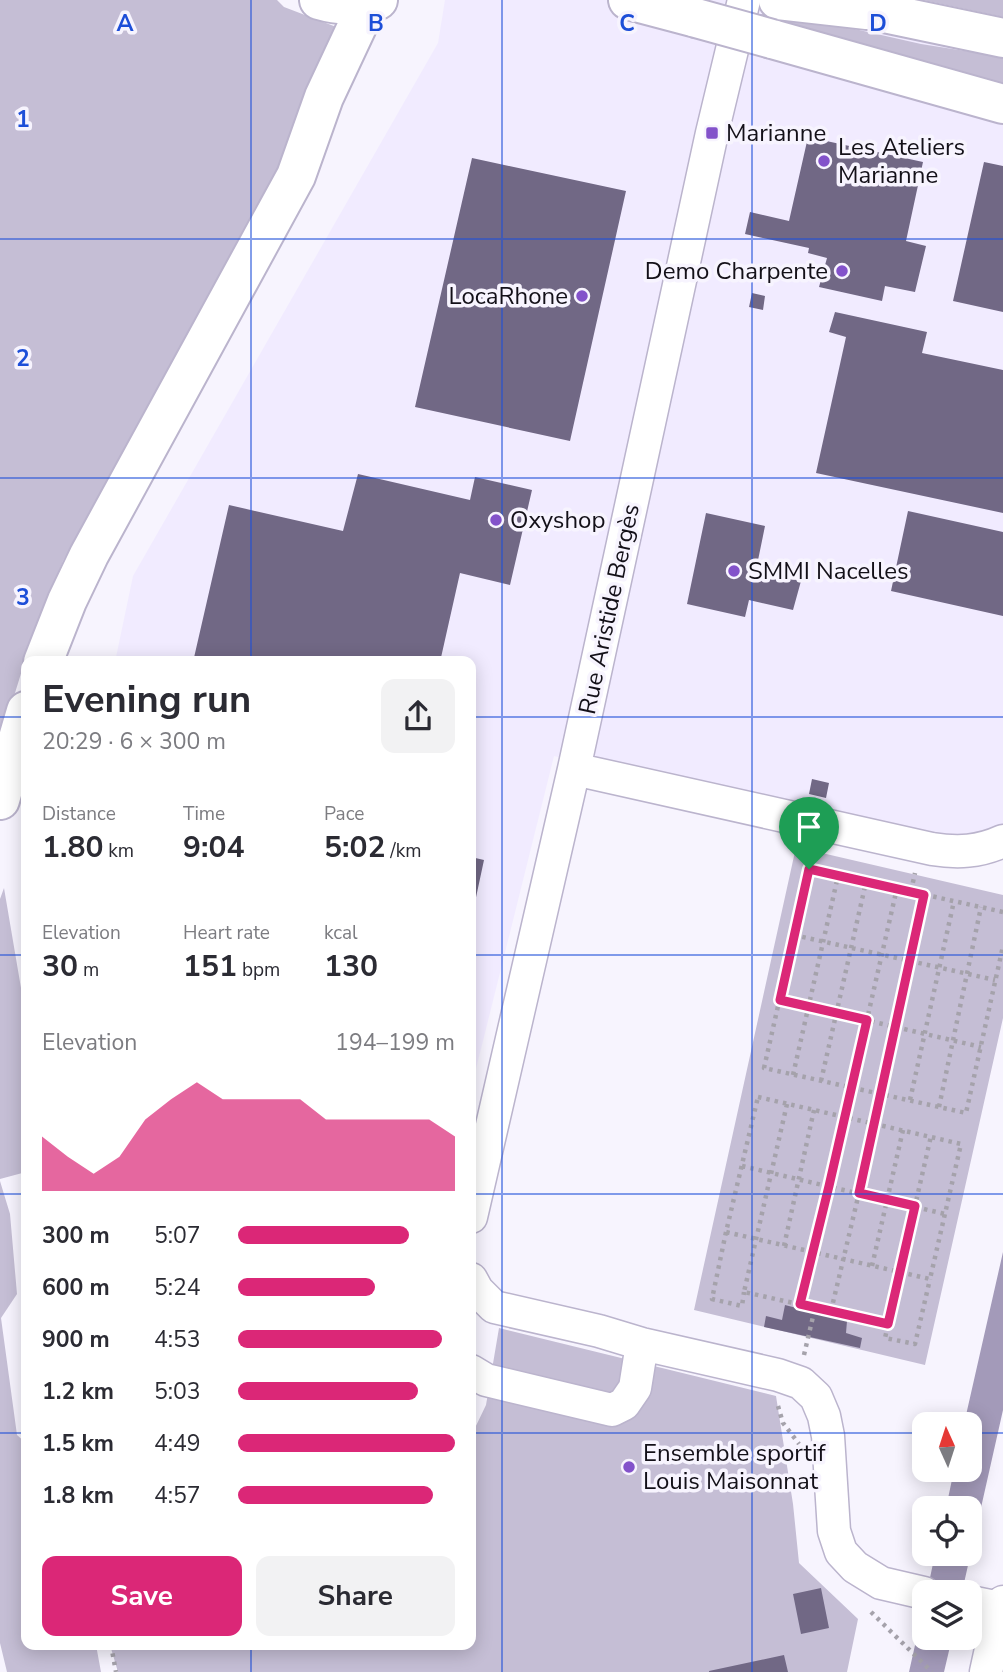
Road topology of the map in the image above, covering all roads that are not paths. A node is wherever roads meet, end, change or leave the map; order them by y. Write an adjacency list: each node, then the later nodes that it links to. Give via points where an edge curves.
1 (319, 0): 6 (main road, via 352,5)
2 (628, 0): 9 (main road, bridge)
3 (744, 0): 12 (street, Rue Aristide Bergès)
4 (779, 0): 7 (main road)
5 (842, 0): 7 (main road)
6 (373, 1): 10 (main road, via 324,97 296,176 89,555)
7 (879, 12): 8 (main road)
8 (1003, 38)
9 (1003, 104)
10 (45, 656)
11 (21, 727): 13 (main road)
12 (574, 769): 14 (street, via 932,849 978,850); 15 (street, Rue Aristide Bergès)
13 (0, 800)
14 (1003, 841)
15 (476, 1195)
16 (476, 1288): 17 (street)
17 (482, 1313): 18 (street, via 599,1331)
18 (642, 1344): 19 (street, via 635,1388 624,1404 612,1410); 20 (street, via 778,1375 801,1383 817,1396 828,1436 834,1531 841,1552 881,1583)
19 (476, 1374)
20 (912, 1590)
21 (982, 1603): 22 (street)
22 (1001, 1605): 23 (street)
23 (986, 1672)

